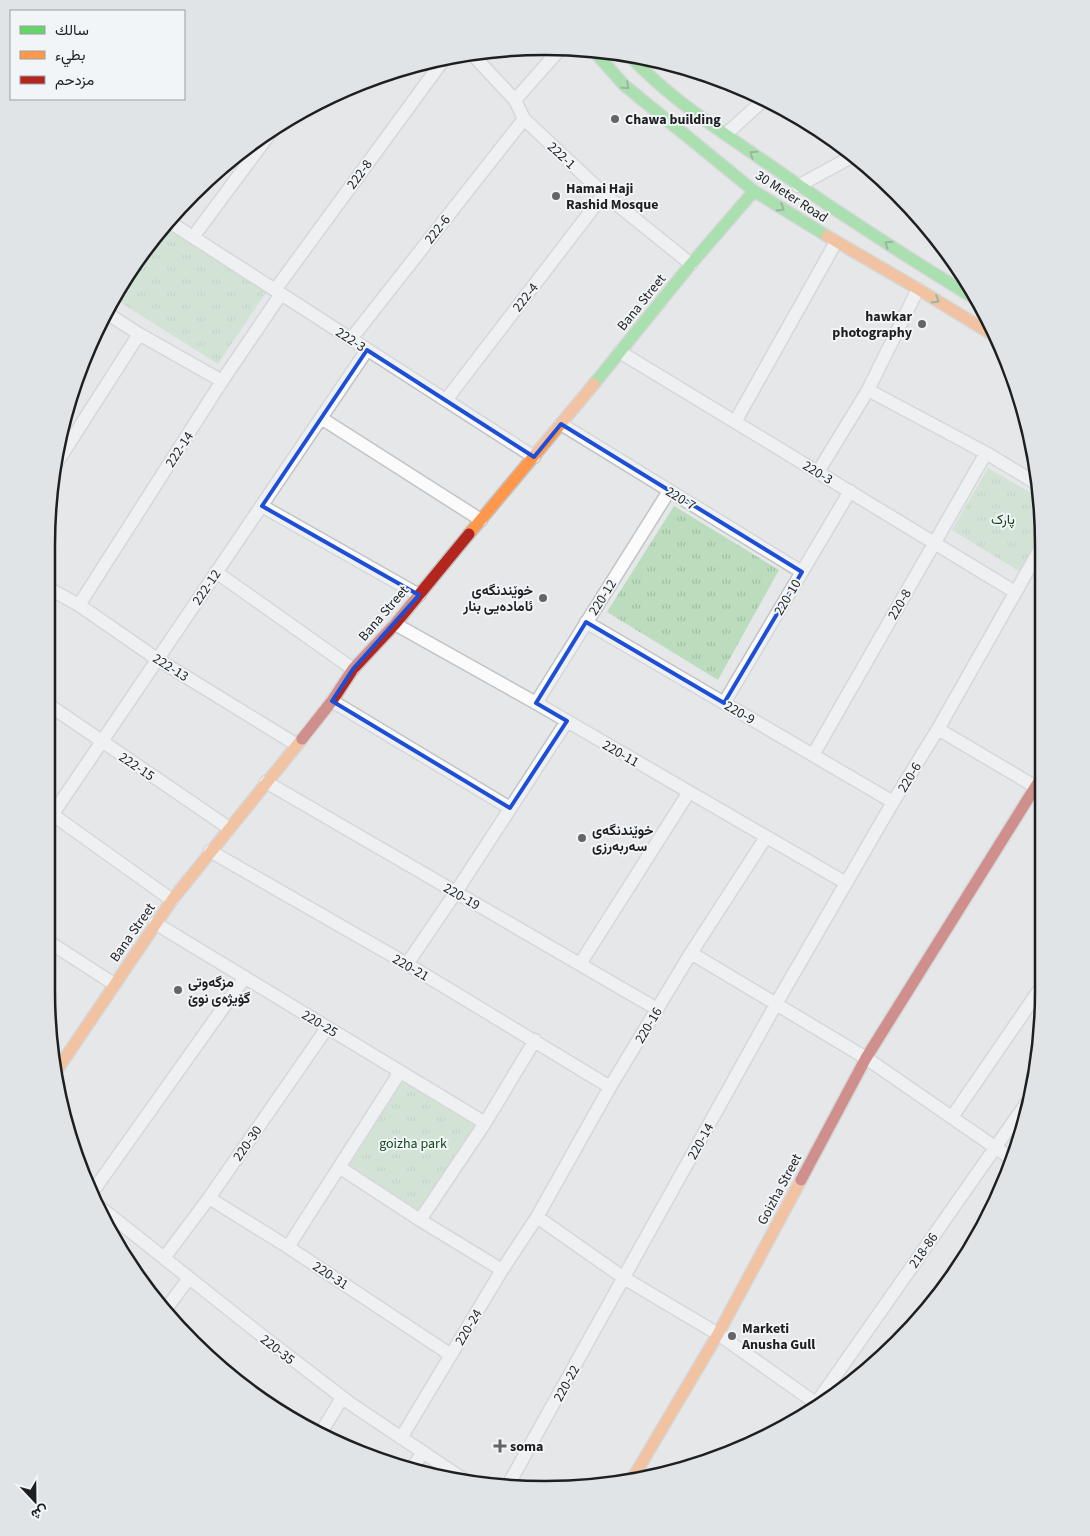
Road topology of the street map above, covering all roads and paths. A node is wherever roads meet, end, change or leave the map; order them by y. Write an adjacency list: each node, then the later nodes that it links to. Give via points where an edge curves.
1 (555, 55): 6 (street)
2 (600, 58): 10 (street, 30 Meter Road, one-way to 10, via 624,85)
3 (477, 60): 6 (street, 222-1)
4 (637, 63): 8 (street, 30 Meter Road)
5 (439, 67): 24 (street, 222-8)
6 (515, 100): 9 (street, 222-1)
7 (759, 104): 11 (street)
8 (698, 114): 10 (street); 11 (street, 30 Meter Road)
9 (524, 119): 16 (street, 222-1); 29 (street, 222-6)
10 (682, 132): 15 (street, 30 Meter Road)
11 (726, 134): 14 (street, 30 Meter Road, one-way to 11)
12 (259, 147): 18 (street)
13 (844, 157): 14 (street)
14 (798, 186): 20 (street, 30 Meter Road, one-way to 14)
15 (754, 191): 19 (street, 30 Meter Road, one-way to 19); 21 (street, Bana Street)
16 (604, 194): 21 (street, 222-1); 34 (street, 222-4)
17 (174, 225): 18 (street, 222-3)
18 (192, 237): 24 (street, 222-3)
19 (836, 242): 22 (street, 30 Meter Road); 36 (street)
20 (914, 262): 22 (street); 25 (street, 30 Meter Road)
21 (691, 264): 31 (street, Bana Street)
22 (904, 282): 23 (street, 30 Meter Road)
23 (918, 289): 27 (street, 30 Meter Road, one-way to 27); 33 (street)
24 (278, 292): 29 (street, 222-3); 32 (street, 222-14)
25 (964, 292)
26 (112, 317): 28 (street)
27 (985, 330)
28 (139, 334): 32 (street); 38 (street)
29 (351, 339): 30 (street, 222-3)
30 (367, 350): 34 (street, 222-3); 35 (street, 222-12)
31 (620, 352): 36 (street, 220-3); 37 (street, Bana Street)
32 (222, 381): 54 (street, 222-14)
33 (868, 390): 39 (street); 41 (street)
34 (446, 400): 40 (street, 222-3)
35 (321, 418): 45 (street, 222-12); 46 (street)
36 (735, 422): 41 (street, 220-3)
37 (561, 424): 40 (street, Bana Street); 43 (street, 220-7)
38 (64, 452)
39 (986, 452): 42 (street); 47 (street, 220-8)
40 (534, 457): 46 (street, Bana Street)
41 (818, 472): 44 (street, 220-3)
42 (1031, 479)
43 (669, 490): 50 (street, 220-7); 55 (street, 220-12)
44 (850, 491): 47 (street, 220-3); 50 (street, 220-10)
45 (262, 506): 49 (street, 222-12); 53 (street)
46 (481, 520): 53 (street, Bana Street)
47 (934, 542): 52 (street, 220-3); 67 (street, 220-8)
48 (1035, 558): 52 (street, 220-6)
49 (216, 572): 57 (street, 222-12); 58 (street)
50 (802, 572): 61 (street, 220-10)
51 (55, 592): 54 (street, 222-13)
52 (1015, 592): 64 (street, 220-6)
53 (419, 595): 56 (street, Bana Street)
54 (79, 605): 57 (street, 222-13)
55 (586, 622): 60 (street, 220-12); 61 (street, 220-9)
56 (395, 624): 58 (street, Bana Street); 60 (street, 220-11)
57 (158, 659): 65 (street, 222-12); 66 (street, 222-13)
58 (353, 669): 59 (street, Bana Street)
59 (332, 701): 66 (street, Bana Street); 74 (street)
60 (536, 703): 63 (street, 220-11)
61 (724, 703): 67 (street, 220-9)
62 (55, 709): 65 (street, 222-15)
63 (567, 721): 71 (street, 220-11); 74 (street)
64 (938, 729): 68 (street); 72 (street, 220-6)
65 (101, 742): 73 (street, 222-12); 76 (street, 222-15)
66 (296, 745): 69 (street, Bana Street)
67 (813, 755): 72 (street, 220-9)
68 (1035, 780)
69 (266, 782): 76 (street, Bana Street); 80 (street, 220-19)
70 (1035, 788): 94 (street, Goizha Street)
71 (689, 792): 77 (street, 220-11); 86 (street)
72 (893, 802): 79 (street, 220-6)
73 (55, 806)
74 (510, 808): 80 (street)
75 (55, 821): 81 (street)
76 (229, 828): 78 (street, Bana Street)
77 (766, 837): 79 (street, 220-11); 84 (street, 220-16)
78 (210, 850): 81 (street, Bana Street); 85 (street, 220-21)
79 (846, 884): 90 (street, 220-6)
80 (456, 892): 85 (street); 86 (street, 220-19)
81 (172, 900): 82 (street, Bana Street)
82 (155, 923): 87 (street, 220-25); 88 (street, Bana Street)
83 (55, 946): 88 (street)
84 (691, 953): 90 (street); 91 (street, 220-16)
85 (407, 964): 93 (street, 220-21)
86 (580, 964): 91 (street, 220-19)
87 (245, 977): 92 (street, 220-25); 104 (street)
88 (114, 984): 95 (street, Bana Street)
89 (1035, 996): 99 (street)
90 (776, 1004): 94 (street); 113 (street, 220-14)
91 (657, 1009): 97 (street, 220-16)
92 (327, 1028): 96 (street, 220-25); 105 (street, 220-30)
93 (535, 1040): 97 (street, 220-21); 100 (street)
94 (866, 1058): 99 (street); 115 (street, Goizha Street)
95 (61, 1065)
96 (400, 1072): 100 (street, 220-25); 103 (street)
97 (610, 1087): 106 (street, 220-16)
98 (1019, 1113): 101 (street, 218-86)
99 (952, 1117): 101 (street)
100 (485, 1123): 107 (street)
101 (995, 1147): 102 (street); 117 (street, 218-86)
102 (1007, 1155)
103 (339, 1167): 107 (street); 109 (street)
104 (96, 1187)
105 (209, 1198): 109 (street, 220-31); 110 (street, 220-30)
106 (536, 1217): 111 (street, 220-24); 113 (street)
107 (420, 1220): 111 (street)
108 (113, 1221): 110 (street, 220-35)
109 (288, 1247): 116 (street, 220-31)
110 (164, 1258): 112 (street, 220-35)
111 (502, 1270): 116 (street, 220-24)
112 (189, 1278): 114 (street); 118 (street, 220-35)
113 (624, 1278): 115 (street); 126 (street, 220-22)
114 (169, 1305)
115 (718, 1334): 119 (street); 125 (street, Goizha Street)
116 (451, 1355): 121 (street, 220-24)
117 (823, 1394)
118 (342, 1398): 120 (street); 121 (street, 220-35)
119 (812, 1401)
120 (324, 1428)
121 (401, 1438): 122 (street, 220-35)
122 (423, 1452): 123 (street); 124 (street, 220-35)
123 (416, 1463)
124 (455, 1473)
125 (636, 1473)
126 (511, 1480)

